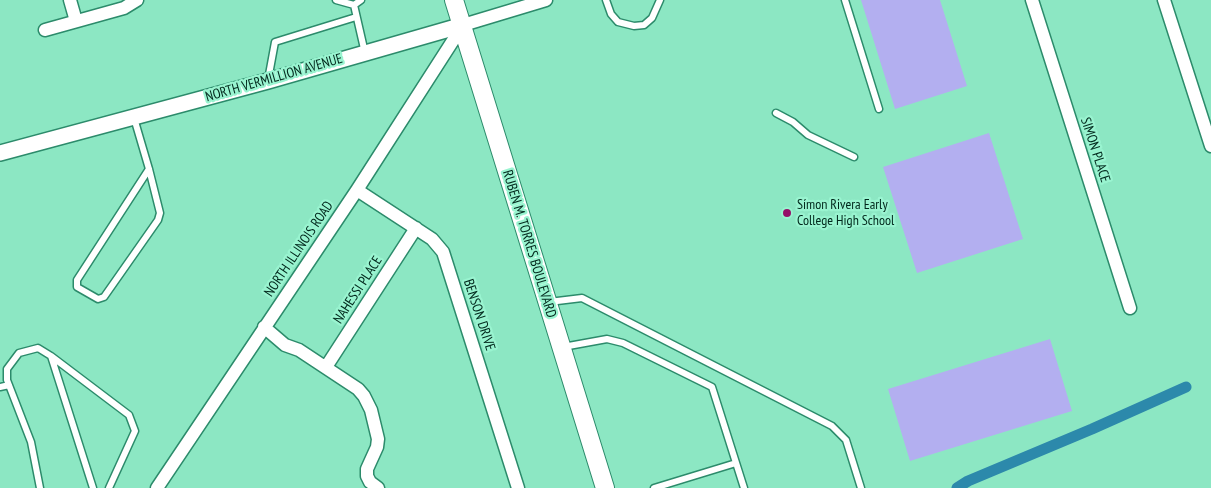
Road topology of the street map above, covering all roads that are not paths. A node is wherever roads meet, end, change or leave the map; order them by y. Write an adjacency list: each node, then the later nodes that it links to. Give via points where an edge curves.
1 (70, 0): 14 (street)
2 (137, 0): 14 (street, via 124,8)
3 (336, 0): 12 (lane)
4 (361, 0): 12 (lane)
5 (454, 0): 15 (main road, RUBEN M. TORRES BOULEVARD)
6 (546, 0): 15 (street, NORTH VERMILLION AVENUE)
7 (606, 0): 8 (lane, via 618,22 634,26 644,25 652,18)
8 (660, 0)
9 (845, 0): 19 (lane)
10 (1032, 0): 29 (street, SIMON PLACE)
11 (1164, 0): 22 (street)
12 (354, 5): 13 (lane)
13 (356, 17): 17 (lane); 18 (lane, via 275,42)
14 (76, 21): 16 (street)
15 (462, 25): 17 (street, NORTH VERMILLION AVENUE); 26 (street, NORTH ILLINOIS ROAD); 28 (main road, RUBEN M. TORRES BOULEVARD)
16 (44, 30)
17 (365, 53): 18 (street, NORTH VERMILLION AVENUE)
18 (268, 81): 21 (street, NORTH VERMILLION AVENUE)
19 (879, 109)
20 (776, 113): 24 (lane, via 793,122 808,136)
21 (134, 116): 23 (street, NORTH VERMILLION AVENUE); 25 (lane)
22 (1211, 146)
23 (0, 153)
24 (854, 157)
25 (148, 169): 25 (lane, via 160,213 158,220 104,297 98,299 77,287 77,280)
26 (357, 190): 27 (street, BENSON DRIVE); 30 (street, NORTH ILLINOIS ROAD)
27 (416, 228): 33 (street, NAHESSI PLACE); 42 (street, BENSON DRIVE, via 443,252)
28 (547, 302): 31 (main road, RUBEN M. TORRES BOULEVARD); 46 (lane, via 582,298 832,426 846,440)
29 (1130, 308)
30 (264, 327): 33 (street, via 285,345); 37 (street, NORTH ILLINOIS ROAD)
31 (561, 347): 36 (lane, via 603,340 623,343 712,387); 43 (main road, RUBEN M. TORRES BOULEVARD)
32 (51, 356): 34 (lane, via 38,348 19,354 7,369); 39 (lane); 40 (lane, via 129,415 135,431)
33 (326, 368): 41 (street, via 358,389 371,410 378,439 367,476)
34 (9, 385): 35 (lane); 38 (lane, via 31,442)
35 (0, 387)
36 (736, 463): 44 (lane); 45 (lane)
37 (162, 486)
38 (40, 488)
39 (94, 488)
40 (109, 488)
41 (378, 488)
42 (518, 488)
43 (605, 488)
44 (654, 488)
45 (744, 488)
46 (861, 488)

